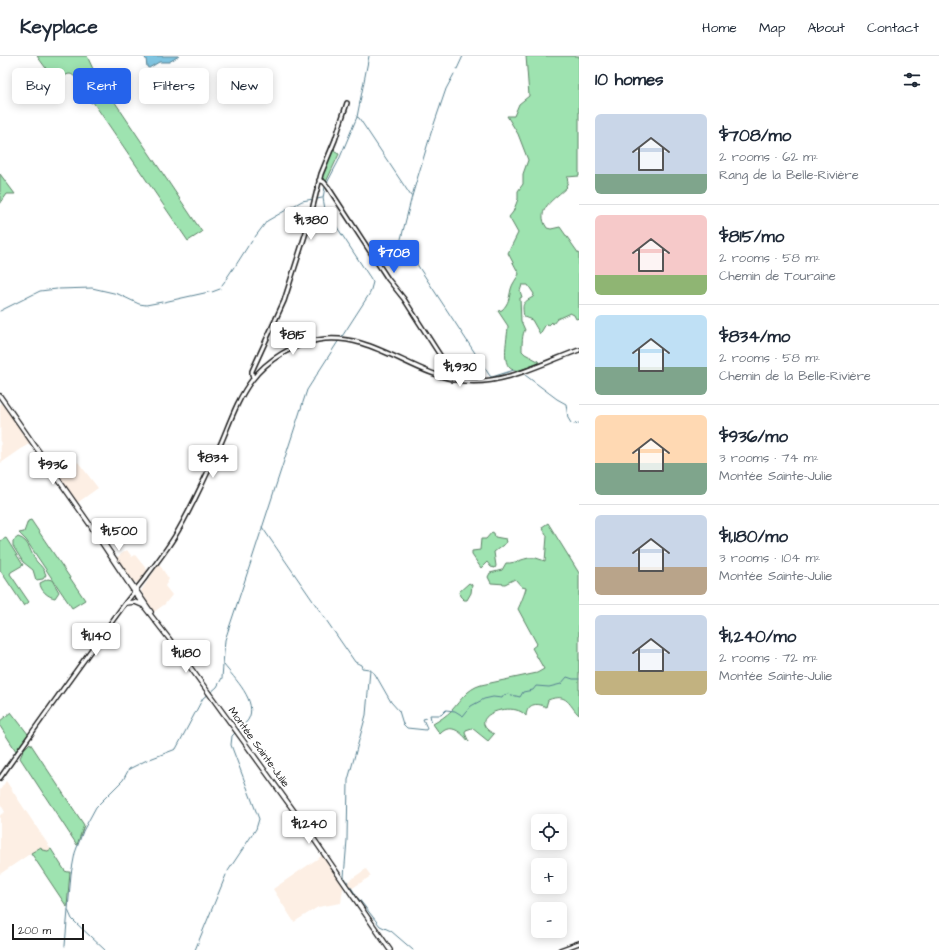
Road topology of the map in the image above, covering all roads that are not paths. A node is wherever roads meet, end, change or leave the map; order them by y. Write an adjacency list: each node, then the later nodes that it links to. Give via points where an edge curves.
1 (347, 103): 2 (street)
2 (319, 180): 4 (street, via 281,309 252,372); 5 (street, via 328,187 404,300 452,374)
3 (579, 350): 5 (street, via 500,379 475,382)
4 (253, 378): 5 (street, via 270,361 292,348 314,341 342,339 373,346); 7 (street, via 241,397 187,514 168,547)
5 (453, 380)
6 (0, 396): 7 (main road, Montée Sainte-Julie)
7 (136, 591): 8 (street); 9 (main road, Montée Sainte-Julie); 10 (main road, Montée Sainte-Julie)
8 (126, 603): 9 (main road, via 135,602); 11 (street)
9 (143, 605): 10 (main road, Montée Sainte-Julie)
10 (166, 635): 13 (main road, Montée Sainte-Julie, via 310,833)
11 (0, 778)
12 (579, 943): 14 (street)
13 (390, 950)
14 (560, 950)

